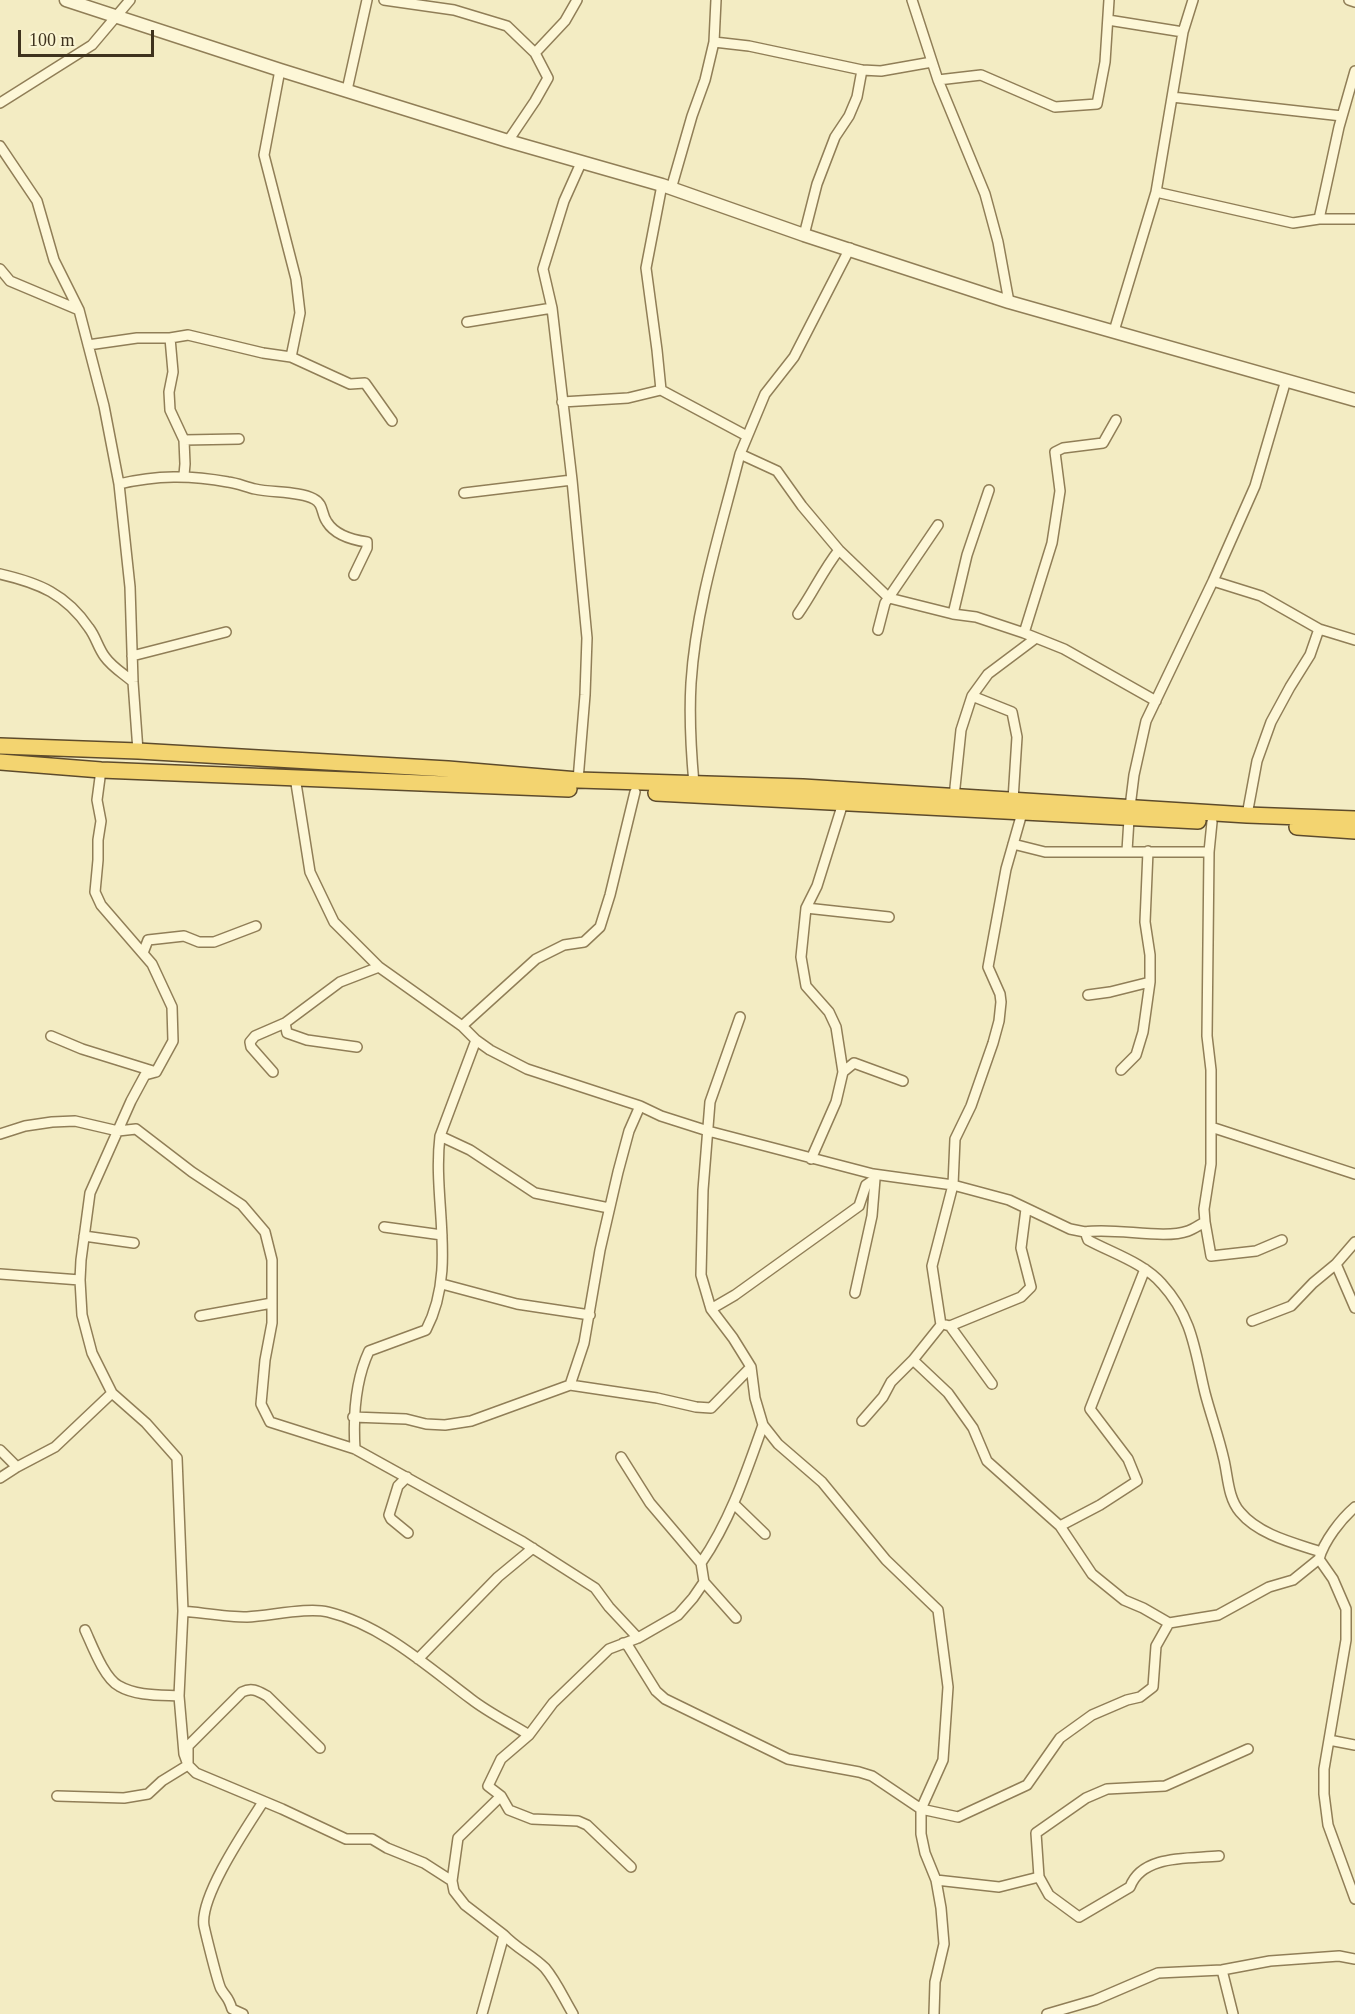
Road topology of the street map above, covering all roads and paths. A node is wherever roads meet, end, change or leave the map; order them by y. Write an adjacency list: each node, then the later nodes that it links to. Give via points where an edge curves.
1 (66, 0): 13 (street)
2 (130, 0): 13 (street)
3 (367, 0): 23 (street)
4 (384, 0): 12 (street)
5 (577, 0): 17 (street, via 565,21)
6 (716, 0): 16 (street)
7 (912, 0): 18 (street)
8 (1109, 0): 14 (street)
9 (1193, 0): 15 (street)
10 (1349, 0): 11 (street)
11 (1355, 2)
12 (454, 5): 17 (street, via 507,26)
13 (117, 17): 19 (street); 25 (street, via 92,45)
14 (1108, 20): 15 (street); 22 (street, via 1097,104 1055,107 981,75)
15 (1183, 32): 24 (street)
16 (714, 42): 20 (street); 30 (street, via 705,80)
17 (536, 53): 27 (street, via 548,78)
18 (932, 62): 20 (street, via 881,71); 22 (street)
19 (280, 70): 23 (street); 44 (street, via 264,156 296,279 300,313)
20 (862, 70): 34 (street, via 857,97 835,137 817,184)
21 (1355, 71): 26 (street)
22 (938, 80): 37 (street, via 985,194)
23 (347, 90): 27 (street)
24 (1172, 97): 26 (street); 31 (street)
25 (0, 103)
26 (1342, 116): 32 (street)
27 (508, 141): 29 (street)
28 (0, 146): 39 (street, via 36,201 54,260)
29 (581, 163): 30 (street); 38 (street, via 564,201 543,269)
30 (667, 187): 34 (street); 46 (street, via 646,268)
31 (1156, 192): 32 (street, via 1293,223); 41 (street)
32 (1319, 219): 33 (street)
33 (1355, 219)
34 (804, 235): 35 (street)
35 (850, 248): 37 (street); 51 (street, via 794,357 765,394)
36 (0, 270): 39 (street, via 10,281)
37 (1009, 302): 41 (street)
38 (552, 308): 40 (street); 48 (street)
39 (79, 310): 43 (street)
40 (467, 322)
41 (1114, 331): 45 (street)
42 (170, 338): 43 (street); 44 (street, via 188,335); 53 (street, via 174,372 170,410)
43 (88, 345): 57 (street)
44 (291, 357): 50 (street, via 350,384 365,383)
45 (1286, 380): 47 (street); 64 (street, via 1255,486)
46 (660, 390): 48 (street, via 628,398); 51 (street)
47 (1355, 400)
48 (562, 402): 56 (street)
49 (1116, 420): 71 (street, via 1103,443 1055,452 1060,491 1052,543)
50 (392, 421)
51 (747, 436): 54 (street)
52 (239, 439): 53 (street)
53 (184, 440): 55 (street)
54 (740, 454): 61 (street, via 777,471); 84 (street, via 706,583 697,637 691,683)
55 (184, 476): 57 (street); 63 (street, via 315,499 331,526 348,539 367,542)
56 (572, 480): 59 (street); 83 (street, via 586,638)
57 (119, 484): 74 (street, via 130,587)
58 (989, 490): 67 (street, via 967,555)
59 (465, 493)
60 (938, 525): 65 (street)
61 (839, 550): 65 (street); 66 (street)
62 (0, 573): 75 (street, via 55,593 75,609 105,658)
63 (354, 575)
64 (1213, 581): 68 (street, via 1261,596); 77 (street)
65 (889, 597): 67 (street); 69 (street)
66 (798, 614)
67 (953, 614): 71 (street, via 976,616)
68 (1319, 629): 73 (street); 90 (street, via 1310,655 1271,723 1257,761)
69 (878, 630)
70 (226, 632): 74 (street)
71 (1024, 633): 72 (street)
72 (1036, 638): 76 (street, via 988,674); 77 (street, via 1064,649)
73 (1355, 640)
74 (132, 656): 75 (street)
75 (133, 682): 79 (street)
76 (972, 696): 86 (street, via 961,730); 88 (street, via 1012,712 1017,736)
77 (1156, 701): 89 (street, via 1146,721)
78 (0, 746): 79 (highway)
79 (138, 752): 83 (highway)
80 (0, 762): 81 (highway)
81 (101, 770): 82 (highway); 101 (street, via 94,892)
82 (295, 777): 85 (highway); 102 (street, via 310,872 334,922)
83 (578, 780): 84 (highway)
84 (694, 784): 86 (highway)
85 (635, 792): 87 (highway); 107 (street, via 600,927 584,942 564,945 536,959)
86 (954, 797): 88 (highway)
87 (843, 803): 88 (highway); 98 (street, via 817,886)
88 (1018, 807): 89 (highway); 94 (street)
89 (1129, 813): 90 (highway); 92 (highway); 95 (street)
90 (1247, 815): 91 (highway)
91 (1355, 819)
92 (1212, 822): 93 (highway); 97 (street)
93 (1355, 831)
94 (1012, 844): 95 (street, via 1045,852); 125 (street, via 988,967 1000,994 999,1021 955,1139)
95 (1127, 851): 96 (street)
96 (1148, 851): 97 (street); 103 (street, via 1145,922)
97 (1209, 852): 117 (street, via 1207,1036)
98 (806, 908): 99 (street); 114 (street, via 801,957 806,986 829,1012 836,1028)
99 (889, 916)
100 (256, 926): 101 (street, via 214,942 184,936 148,940)
101 (143, 953): 112 (street, via 172,1007 173,1041)
102 (379, 967): 106 (street, via 340,982); 107 (street)
103 (1150, 982): 104 (street); 111 (street, via 1136,1055)
104 (1089, 995)
105 (740, 1017): 119 (street, via 710,1102)
106 (285, 1023): 110 (street, via 287,1033 307,1040); 113 (street, via 250,1041)
107 (462, 1026): 109 (street)
108 (51, 1036): 112 (street)
109 (476, 1040): 116 (street, via 527,1069); 121 (street)
110 (357, 1047)
111 (1121, 1071)
112 (156, 1072): 118 (street, via 145,1075)
113 (273, 1072)
114 (843, 1072): 115 (street, via 854,1063); 122 (street, via 836,1102)
115 (903, 1081)
116 (640, 1106): 119 (street); 126 (street, via 629,1131)
117 (1211, 1127): 123 (street); 128 (street)
118 (118, 1131): 120 (street, via 75,1121 26,1126); 132 (street, via 90,1193); 142 (street, via 136,1129 242,1205 265,1232 272,1260)
119 (708, 1131): 122 (street); 144 (street, via 702,1190 701,1275)
120 (0, 1134)
121 (440, 1136): 126 (street, via 470,1150 535,1193); 131 (street)
122 (811, 1159): 124 (street)
123 (1355, 1174)
124 (874, 1177): 125 (street); 141 (street, via 872,1216); 144 (street, via 866,1185 859,1206)
125 (953, 1185): 127 (street, via 1009,1200); 148 (street, via 932,1266)
126 (609, 1208): 145 (street)
127 (1026, 1209): 130 (street); 148 (street, via 1021,1248 1031,1287 1021,1297)
128 (1205, 1222): 130 (street, via 1187,1232 1166,1234); 133 (street, via 1210,1256 1256,1251)
129 (384, 1227): 131 (street)
130 (1085, 1232): 137 (street, via 1088,1240)
131 (442, 1234): 140 (street)
132 (84, 1236): 135 (street); 139 (street)
133 (1282, 1240)
134 (1355, 1242): 136 (street)
135 (134, 1243)
136 (1336, 1264): 143 (street); 147 (street, via 1291,1306)
137 (1145, 1269): 165 (street, via 1090,1409 1128,1458 1137,1481); 169 (street, via 1182,1309 1191,1332 1231,1498 1238,1510 1266,1531)
138 (0, 1274): 139 (street)
139 (80, 1280): 153 (street, via 82,1315 92,1353)
140 (442, 1284): 145 (street, via 517,1304); 154 (street, via 426,1330 369,1351)
141 (855, 1293)
142 (272, 1303): 146 (street); 157 (street, via 261,1390 261,1404 270,1422)
143 (1355, 1308)
144 (711, 1309): 150 (street)
145 (590, 1315): 152 (street)
146 (200, 1317)
147 (1252, 1321)
148 (945, 1325): 149 (street); 151 (street)
149 (914, 1360): 155 (street, via 891,1382); 165 (street, via 954,1402 972,1428 987,1461)
150 (751, 1367): 152 (street, via 711,1408); 156 (street)
151 (992, 1384)
152 (570, 1385): 154 (street, via 471,1421 445,1425)
153 (112, 1393): 160 (street, via 55,1447); 173 (street, via 177,1458)
154 (353, 1417): 157 (street)
155 (862, 1421)
156 (763, 1425): 163 (street); 191 (street, via 778,1444 822,1482 893,1567 938,1610 948,1687 943,1760)
157 (356, 1449): 161 (street)
158 (0, 1450): 160 (street)
159 (621, 1457): 170 (street, via 650,1503)
160 (17, 1467): 162 (street)
161 (407, 1477): 166 (street, via 398,1485 389,1515); 168 (street)
162 (0, 1479)
163 (734, 1504): 167 (street); 170 (street)
164 (1355, 1507): 169 (street, via 1347,1513)
165 (1060, 1526): 176 (street, via 1092,1574 1124,1600)
166 (408, 1533)
167 (765, 1534)
168 (533, 1548): 178 (street, via 596,1588); 180 (street, via 498,1576)
169 (1320, 1556): 172 (street); 176 (street, via 1293,1580 1269,1587 1218,1615)
170 (701, 1563): 171 (street)
171 (704, 1582): 174 (street); 178 (street, via 678,1615)
172 (1346, 1609): 175 (street); 183 (street, via 1346,1640)
173 (183, 1611): 180 (street, via 245,1617 327,1612 392,1640); 181 (street)
174 (736, 1618)
175 (1355, 1619)
176 (1169, 1623): 191 (street, via 1156,1646 1153,1687 1140,1697 1092,1715 1060,1738 1027,1785 958,1817)
177 (85, 1630): 181 (street, via 100,1662 117,1685 133,1692)
178 (638, 1638): 179 (street)
179 (623, 1643): 182 (street, via 609,1649 553,1703); 191 (street, via 665,1699 788,1759 872,1776)
180 (418, 1659): 182 (street, via 479,1705)
181 (179, 1696): 187 (street)
182 (529, 1736): 189 (street, via 501,1759 488,1786)
183 (1329, 1740): 184 (street); 197 (street, via 1324,1769 1328,1825)
184 (1355, 1745)
185 (320, 1748): 187 (street, via 267,1696 249,1689 188,1746)
186 (1248, 1749): 194 (street, via 1165,1786 1107,1789 1086,1798 1036,1833)
187 (188, 1765): 188 (street, via 148,1794 124,1798); 190 (street, via 196,1773)
188 (57, 1796)
189 (501, 1796): 193 (street, via 509,1810 532,1819 578,1821 586,1825); 196 (street, via 458,1838)
190 (263, 1802): 196 (street, via 346,1839 372,1839); 201 (street, via 232,1852 205,1910 204,1924 220,1989 228,1997)
191 (921, 1809): 195 (street, via 925,1853)
192 (1219, 1856): 194 (street, via 1156,1862 1133,1878 1130,1887 1078,1917 1049,1895)
193 (631, 1867)
194 (1039, 1877): 195 (street, via 999,1887)
195 (936, 1880): 205 (street, via 944,1944 935,1982)
196 (452, 1881): 198 (street, via 454,1891 465,1905)
197 (1355, 1899)
198 (504, 1935): 203 (street); 204 (street, via 547,1970)
199 (1355, 1959): 200 (street, via 1339,1956 1270,1961)
200 (1222, 1970): 206 (street, via 1158,1973 1095,2000); 207 (street)
201 (230, 2012): 202 (street)
202 (243, 2014)
203 (482, 2014)
204 (573, 2014)
205 (934, 2014)
206 (1047, 2014)
207 (1233, 2014)

